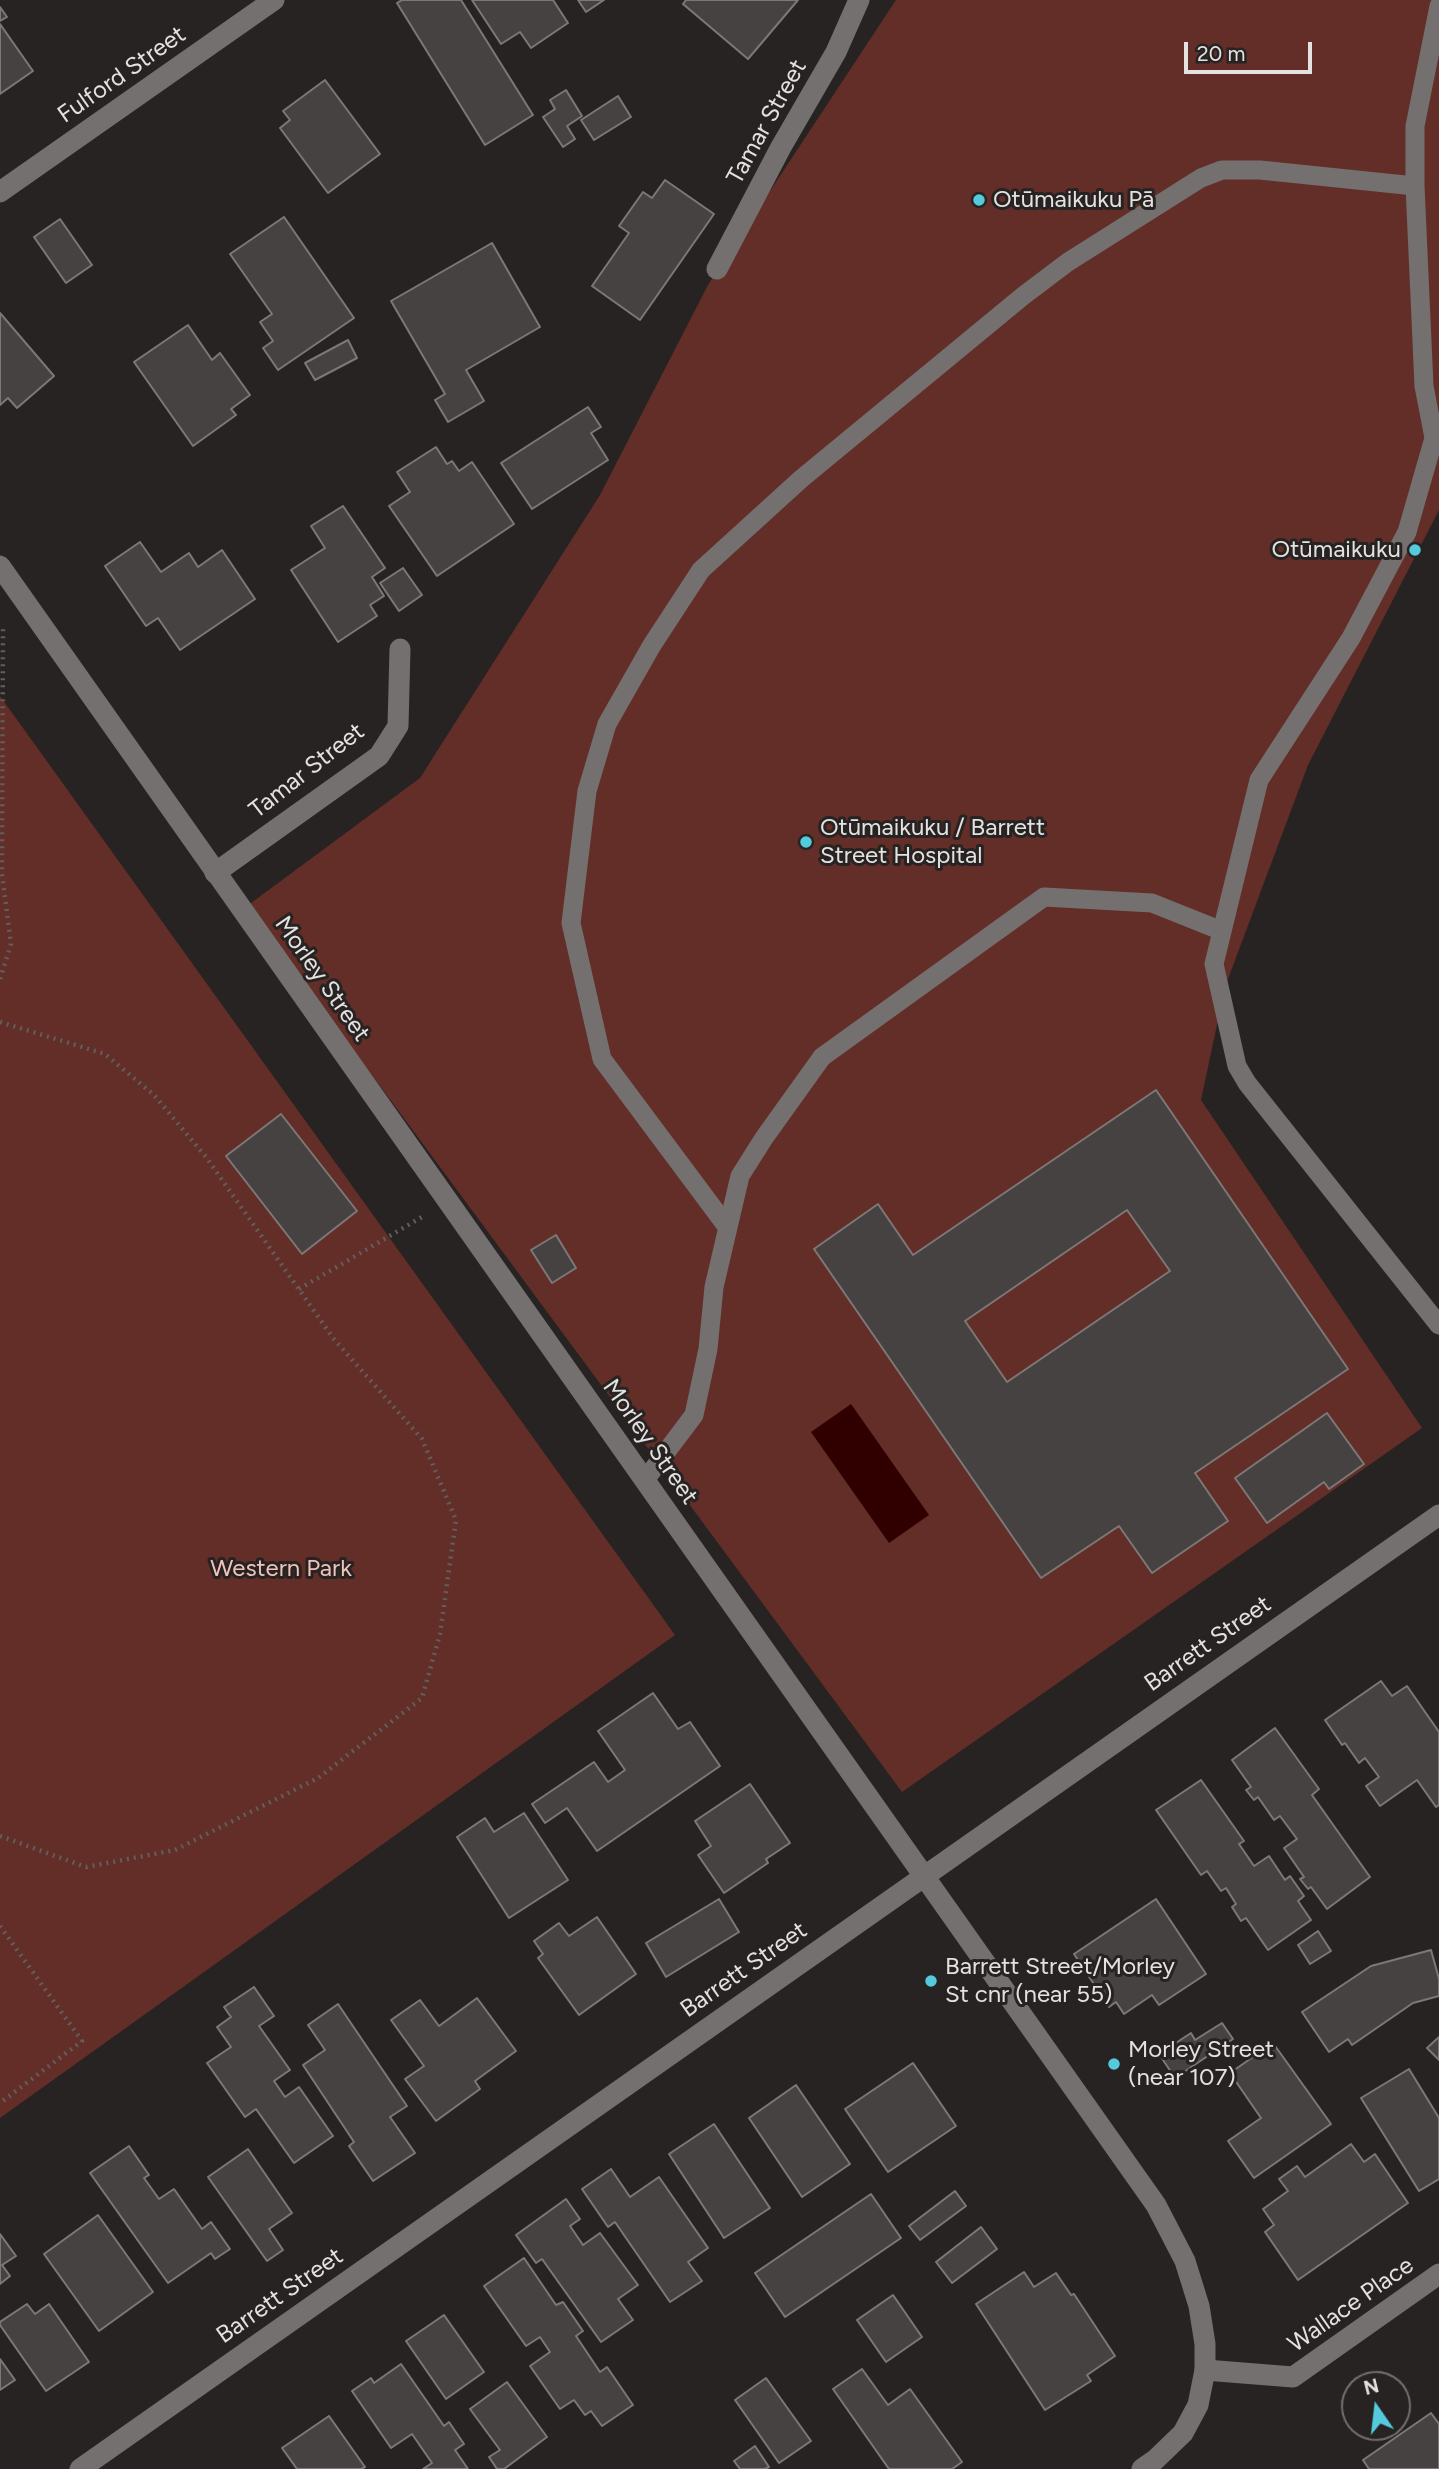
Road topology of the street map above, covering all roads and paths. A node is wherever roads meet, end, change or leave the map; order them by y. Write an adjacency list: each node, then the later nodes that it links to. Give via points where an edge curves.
1 (274, 0): 5 (street, Fulford Street)
2 (859, 0): 6 (street, Tamar Street)
3 (1439, 6): 4 (lane, via 1415,126)
4 (1415, 186): 11 (lane, via 1424,386 1434,438 1407,532 1351,638 1259,780); 15 (lane, via 1260,170 1223,170 1201,178 1023,296 801,479 701,570 607,724 587,791 571,923 602,1059)
5 (0, 192)
6 (717, 269)
7 (0, 566): 10 (street, Morley Street)
8 (3, 625): 12 (path, via 2,874 10,944)
9 (400, 649): 10 (street, Tamar Street, via 398,726 379,756)
10 (215, 873): 14 (street, Morley Street)
11 (1222, 931): 15 (lane, via 1152,903 1044,897 822,1057 740,1176); 17 (lane, via 1214,964 1237,1066)
12 (0, 979)
13 (0, 1022): 16 (path, via 105,1054 154,1095 206,1157)
14 (447, 1202): 16 (path); 18 (street, Morley Street)
15 (728, 1228): 18 (lane, via 714,1287 695,1415)
16 (299, 1289): 20 (path, via 333,1338 422,1438 456,1520 440,1634 422,1698 318,1778 175,1850 86,1867)
17 (1439, 1325)
18 (645, 1480): 21 (street, Morley Street)
19 (1439, 1515): 21 (street, Barrett Street)
20 (0, 1836)
21 (924, 1875): 25 (street, Morley Street, via 1156,2205 1185,2261 1199,2306); 26 (street, Barrett Street)
22 (0, 1926): 23 (path, via 82,2041)
23 (0, 2103)
24 (1439, 2274): 25 (street, Wallace Place, via 1293,2377)
25 (1205, 2370): 27 (street, via 1198,2405 1183,2432)
26 (80, 2469)
27 (1142, 2469)

